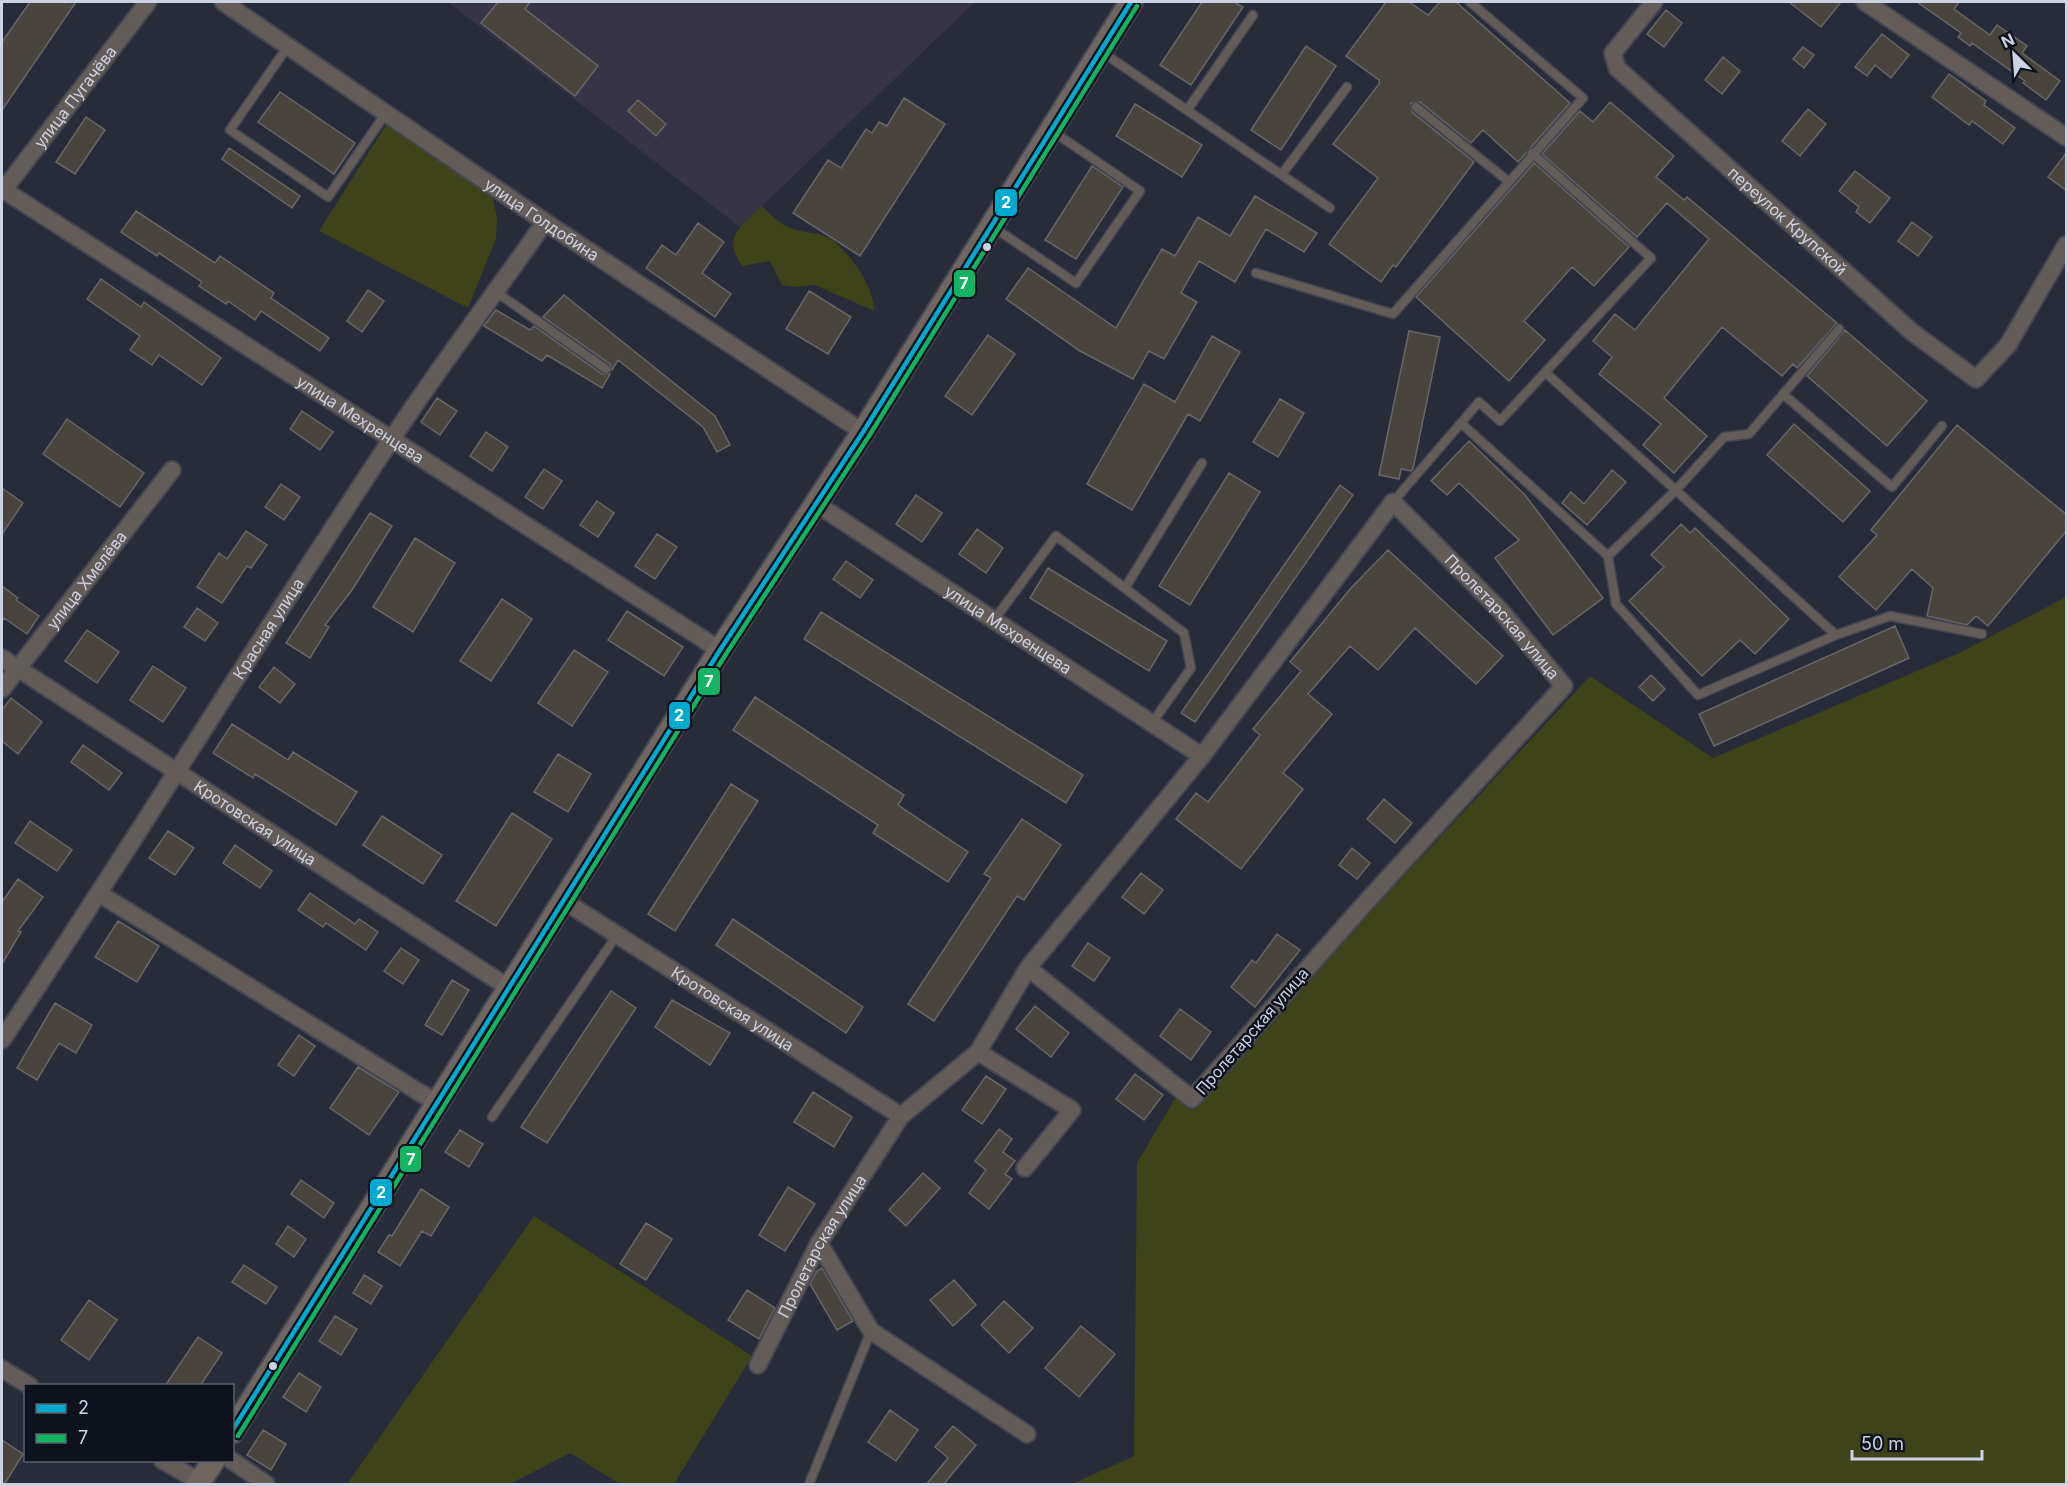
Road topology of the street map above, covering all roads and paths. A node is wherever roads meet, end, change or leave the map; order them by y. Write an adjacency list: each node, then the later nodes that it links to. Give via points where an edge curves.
1 (148, 2): 19 (street, улица Пугачёва)
2 (223, 2): 8 (street, улица Голдобина)
3 (1131, 2): 9 (main road)
4 (1470, 2): 16 (lane, via 1583,98)
5 (1654, 2): 23 (street, переулок Крупской, via 1613,53 1617,68 1912,332 1976,379 2008,345)
6 (1865, 2): 15 (street)
7 (1253, 15): 12 (lane)
8 (288, 46): 13 (street, улица Голдобина); 13 (lane, via 230,130 328,197)
9 (1100, 50): 12 (lane); 14 (main road)
10 (1347, 87): 17 (lane)
11 (1416, 107): 18 (lane)
12 (1188, 109): 17 (lane)
13 (386, 113): 21 (street, улица Голдобина)
14 (1051, 130): 22 (main road); 22 (lane, via 1140,191 1076,283)
15 (2067, 137)
16 (1532, 153): 18 (lane); 28 (lane, via 1651,258)
17 (1282, 174): 20 (lane)
18 (1508, 181): 24 (lane, via 1392,314)
19 (2, 190): 33 (street, улица Мехренцева)
20 (1329, 208)
21 (545, 222): 25 (street, Красная улица); 32 (street, улица Голдобина)
22 (991, 226): 32 (main road)
23 (2067, 245)
24 (1256, 273)
25 (496, 292): 27 (lane); 33 (street, Красная улица)
26 (1839, 329): 29 (lane)
27 (606, 369)
28 (1546, 373): 30 (lane, via 1500,421 1479,402); 36 (lane)
29 (1783, 394): 31 (lane, via 1892,487); 36 (lane, via 1749,434 1724,437)
30 (1461, 423): 37 (lane); 39 (lane)
31 (1942, 426)
32 (863, 432): 38 (main road)
33 (393, 438): 44 (street, улица Мехренцева); 50 (street, Красная улица)
34 (1202, 463): 40 (lane)
35 (172, 470): 46 (street, улица Хмелёва)
36 (1676, 490): 39 (lane); 43 (lane)
37 (1393, 502): 49 (street, Пролетарская улица); 54 (street, Пролетарская улица, via 1500,610 1564,686 1192,1099)
38 (815, 503): 41 (street, улица Мехренцева); 44 (main road)
39 (1608, 556): 43 (lane, via 1616,604 1698,695)
40 (1125, 588): 41 (lane, via 1056,536); 48 (lane, via 1184,633 1191,668)
41 (994, 620): 48 (street, улица Мехренцева)
42 (1982, 634): 43 (lane, via 1890,616)
43 (1836, 635)
44 (720, 650): 52 (main road)
45 (2, 657): 46 (street, Кротовская улица)
46 (17, 667): 47 (street, улица Хмелёва); 50 (street, Кротовская улица)
47 (2, 689)
48 (1152, 723): 49 (street, улица Мехренцева)
49 (1202, 756): 54 (street, Пролетарская улица)
50 (176, 770): 51 (street, Красная улица); 55 (street, Кротовская улица)
51 (100, 894): 56 (street, Красная улица); 58 (street)
52 (564, 901): 53 (street, Кротовская улица); 55 (main road)
53 (617, 935): 59 (street, Кротовская улица); 60 (lane)
54 (1028, 968): 57 (street, Пролетарская улица)
55 (509, 988): 58 (main road)
56 (2, 1040)
57 (978, 1052): 59 (street, Пролетарская улица); 61 (street, via 1072,1110)
58 (438, 1104): 67 (main road)
59 (901, 1116): 62 (street, Пролетарская улица)
60 (492, 1117)
61 (1025, 1168)
62 (819, 1243): 63 (street); 64 (street, Пролетарская улица)
63 (871, 1331): 68 (street); 74 (lane)
64 (758, 1365)
65 (2, 1369): 66 (street)
66 (27, 1384)
67 (234, 1429)
68 (1027, 1434)
69 (164, 1462): 72 (street)
70 (213, 1462): 72 (main road)
71 (232, 1462): 73 (street)
72 (199, 1483)
73 (266, 1485)
74 (809, 1485)

